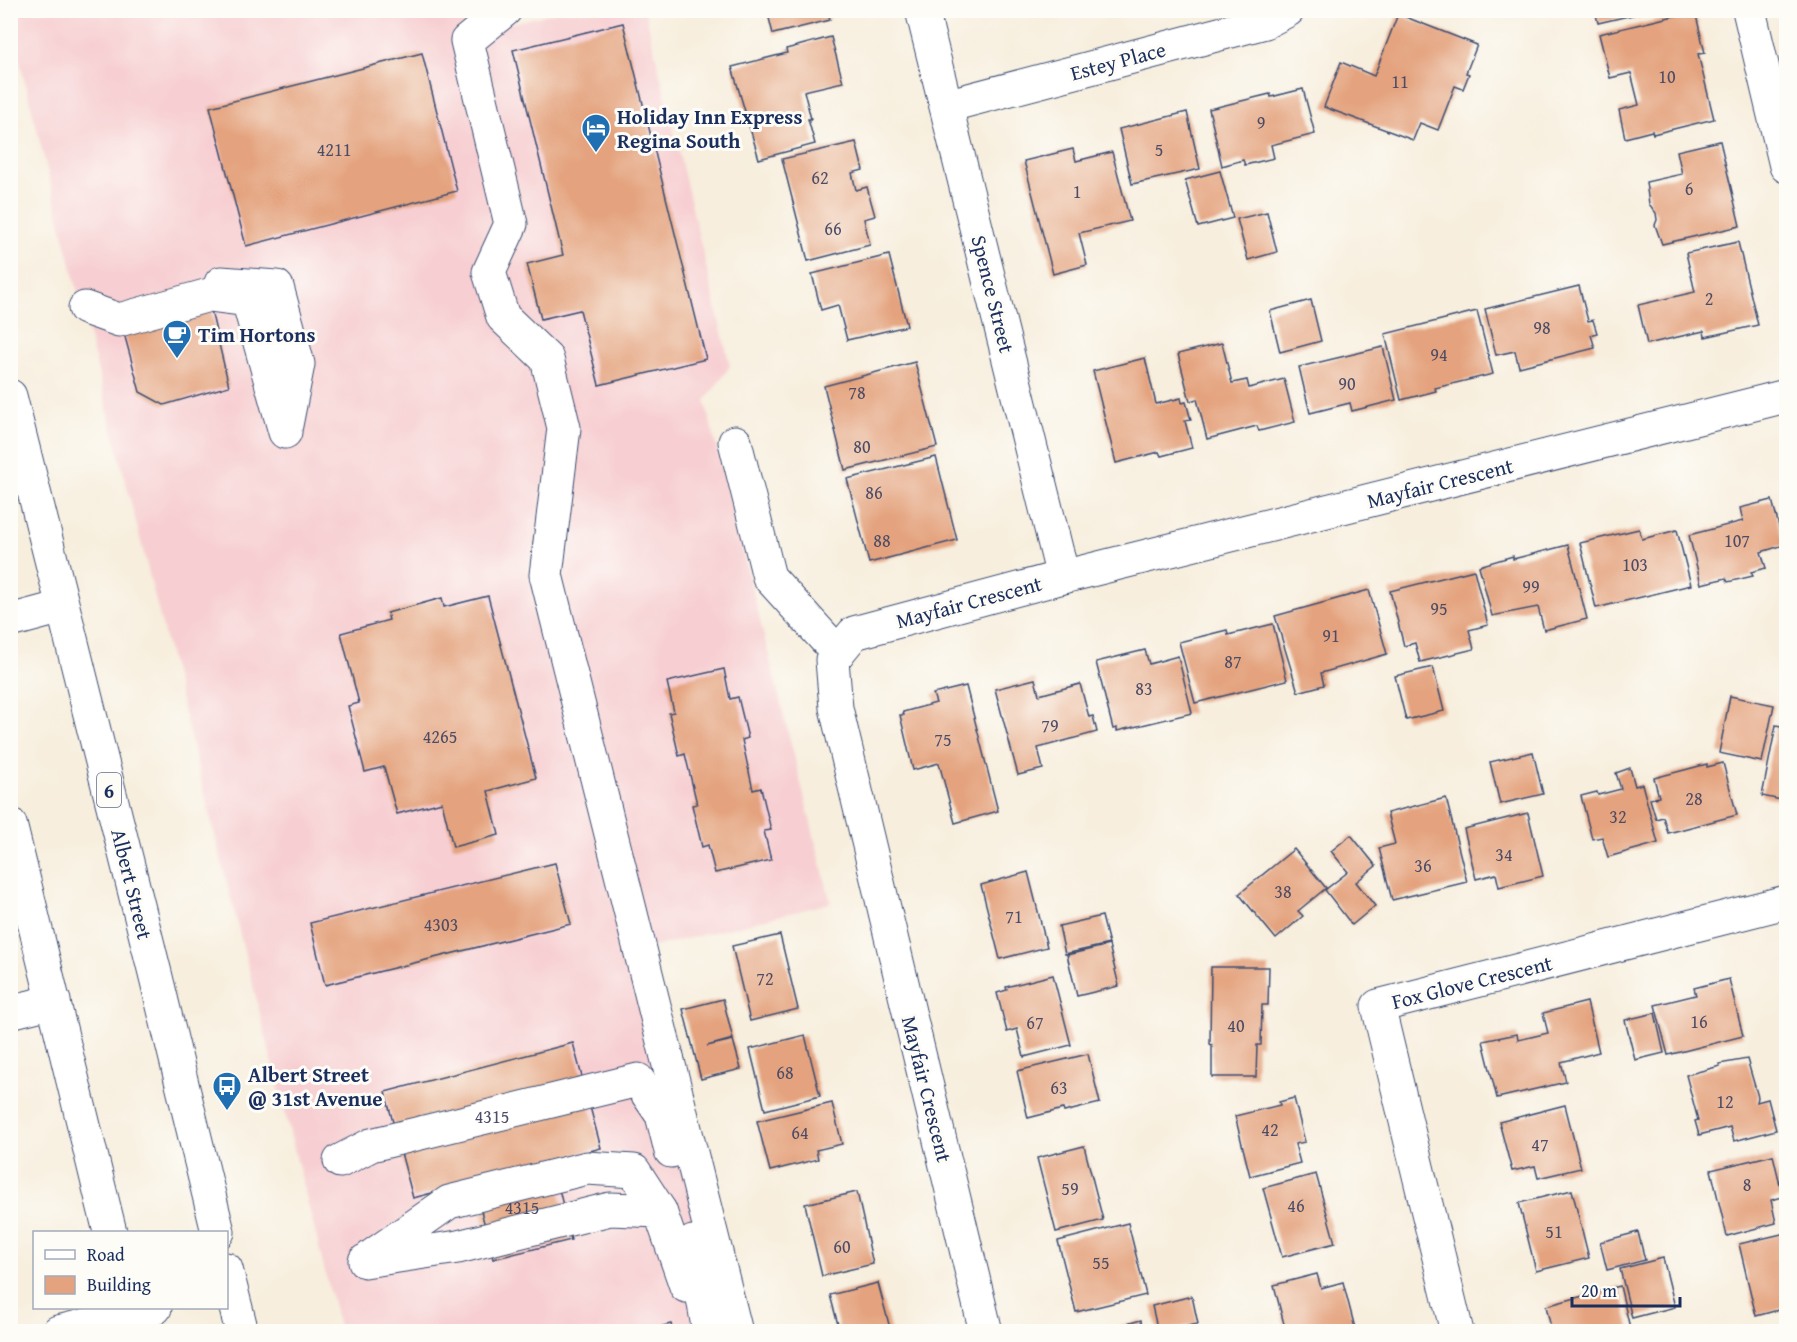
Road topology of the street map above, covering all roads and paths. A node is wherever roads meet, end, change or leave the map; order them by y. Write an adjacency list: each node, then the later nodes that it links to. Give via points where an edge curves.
1 (506, 10): 30 (street, via 467,41 511,224 489,272 502,317 547,359 564,428 546,575)
2 (922, 10): 5 (street, Spence Street)
3 (1288, 10): 5 (street, Estey Place, via 1264,22)
4 (1749, 10): 6 (street)
5 (946, 106): 12 (street, Spence Street)
6 (1786, 166)
7 (184, 280): 8 (street, via 277,287 298,364 285,432 248,300 209,295 119,320)
8 (85, 308)
9 (10, 396): 13 (street, Albert Street / 6)
10 (1786, 396): 12 (street, Mayfair Crescent)
11 (735, 442): 15 (street, via 769,578)
12 (1063, 577): 15 (street, Mayfair Crescent, via 854,633)
13 (62, 607): 14 (street); 23 (street, Albert Street / 6)
14 (10, 621)
15 (838, 653): 31 (street, Mayfair Crescent, via 832,660 836,708)
16 (10, 824): 18 (street)
17 (1786, 902): 32 (street, Fox Glove Crescent, via 1378,1006)
18 (54, 1001): 19 (street); 22 (street)
19 (10, 1012)
20 (340, 1161): 29 (street, via 370,1145 638,1080 662,1115 690,1225)
21 (660, 1211): 21 (street, via 634,1171 587,1168 449,1202 365,1261 458,1247 610,1209); 28 (street)
22 (110, 1231)
23 (218, 1231)
24 (228, 1283): 27 (street)
25 (137, 1315): 26 (street)
26 (58, 1332)
27 (242, 1332)
28 (705, 1332)
29 (709, 1332)
30 (736, 1332)
31 (986, 1332)
32 (1457, 1332)

